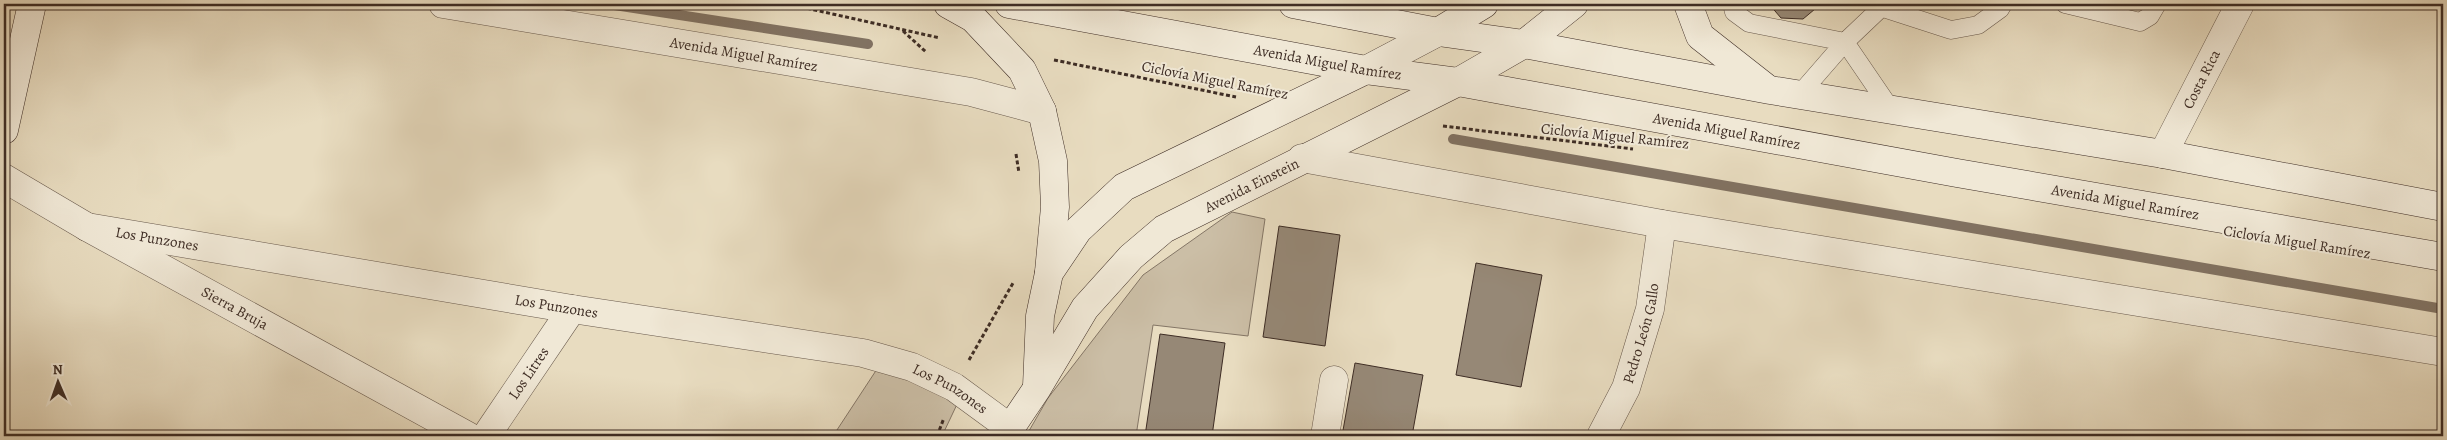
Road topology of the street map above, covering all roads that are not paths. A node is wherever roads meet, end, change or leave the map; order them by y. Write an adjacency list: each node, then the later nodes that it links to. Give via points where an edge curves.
1 (32, 4): 24 (main road)
2 (443, 4): 23 (main road, Avenida Miguel Ramírez, via 971,92)
3 (948, 4): 23 (main road, via 973,18 1022,70)
4 (1009, 4): 18 (main road, Avenida Miguel Ramírez)
5 (1293, 4): 15 (main road)
6 (1484, 4): 15 (main road)
7 (1574, 4): 17 (main road, Avenida Einstein)
8 (1688, 4): 20 (main road, via 1700,36)
9 (1732, 4): 16 (lane, via 1734,12 1749,23)
10 (2003, 4): 14 (lane, via 1978,25 1951,30)
11 (2064, 4): 12 (lane, via 2140,22 2150,16)
12 (2157, 4)
13 (2240, 4): 25 (main road, Costa Rica)
14 (1884, 6): 16 (lane)
15 (1438, 32): 17 (main road); 18 (main road)
16 (1845, 42): 21 (lane); 22 (lane)
17 (1524, 44): 19 (main road, Avenida Einstein); 20 (main road)
18 (1366, 70): 19 (main road, Avenida Miguel Ramírez); 32 (main road, via 1124,186 1078,230)
19 (1458, 82): 26 (main road, Avenida Einstein); 31 (main road, Avenida Miguel Ramírez)
20 (1770, 90): 21 (main road)
21 (1800, 95): 22 (main road)
22 (1890, 108): 25 (main road)
23 (1042, 111): 32 (main road, via 1053,161 1055,208)
24 (4, 130)
25 (2163, 154): 28 (main road)
26 (1302, 158): 29 (main road); 36 (main road, Avenida Einstein, via 1164,229 1131,257 1085,308)
27 (4, 178): 30 (main road, Sierra Bruja)
28 (2443, 207)
29 (1662, 224): 34 (main road); 41 (main road, Pedro León Gallo, via 1650,310 1626,388)
30 (87, 227): 33 (main road, Los Punzones); 38 (main road, Sierra Bruja)
31 (2443, 257)
32 (1049, 272): 36 (main road, via 1040,316)
33 (572, 309): 37 (main road, Los Punzones, via 863,353 912,367 954,387); 39 (main road, Los Litres)
34 (2443, 352)
35 (1334, 380): 40 (main road)
36 (1036, 390): 37 (main road, Avenida Einstein)
37 (1007, 432)
38 (468, 436)
39 (486, 436)
40 (1324, 436)
41 (1601, 436)

